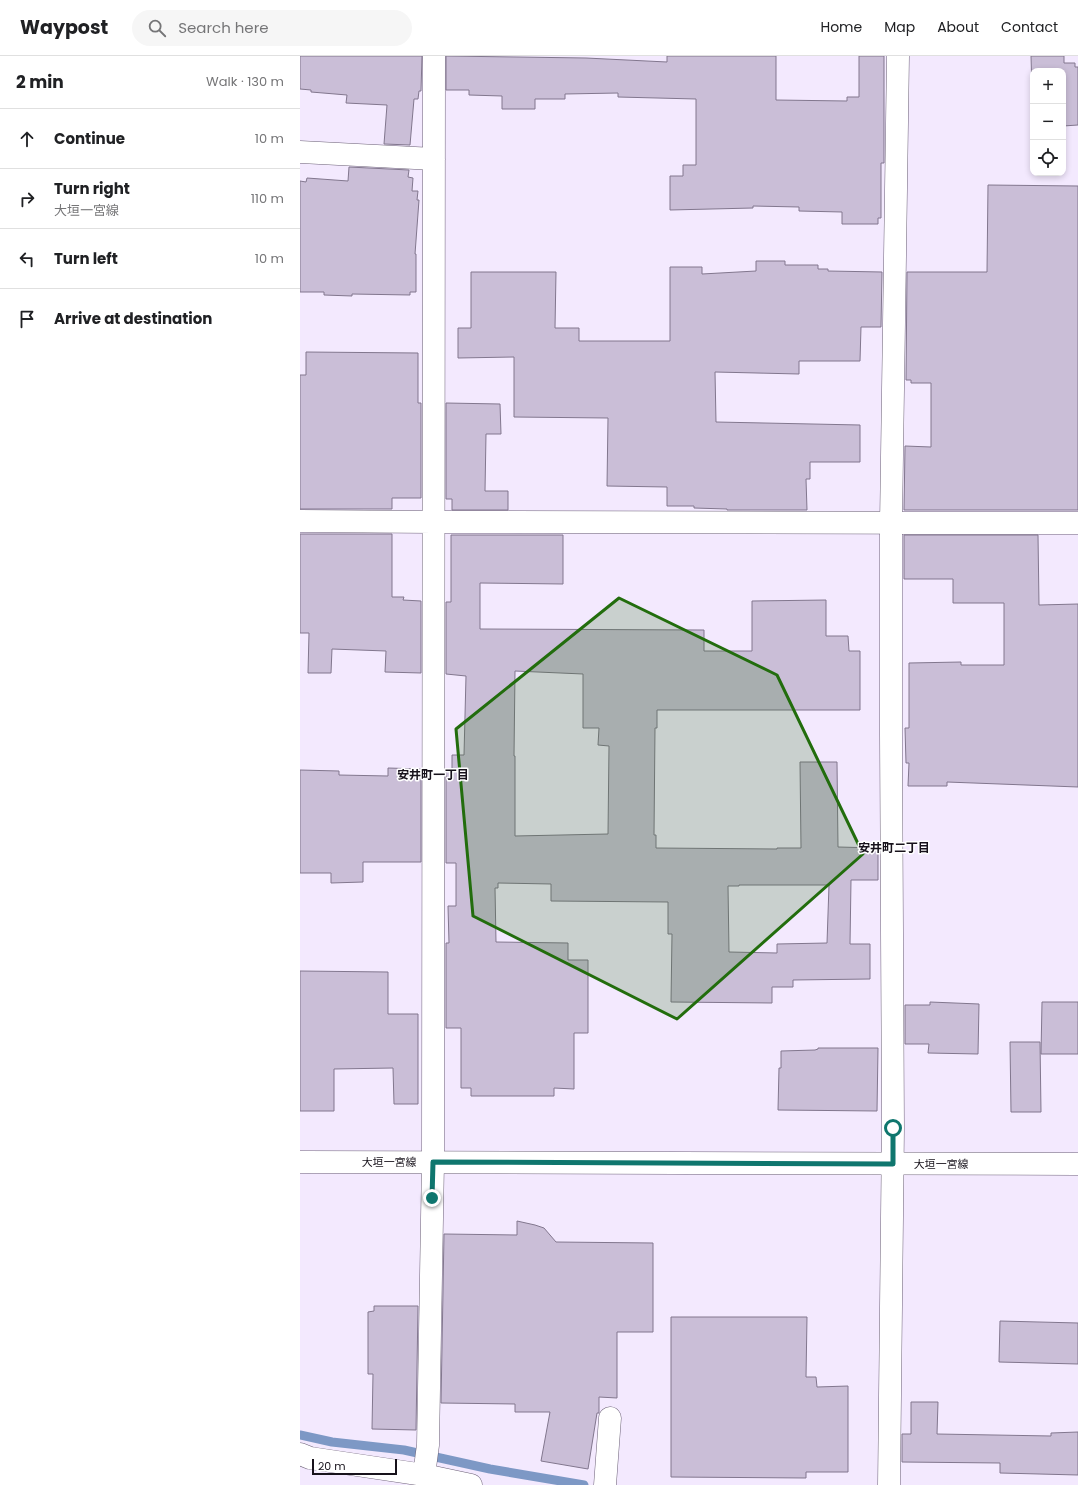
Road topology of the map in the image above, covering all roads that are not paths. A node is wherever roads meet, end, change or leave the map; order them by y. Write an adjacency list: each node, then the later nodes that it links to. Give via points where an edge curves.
1 (434, 56): 4 (street)
2 (898, 56): 7 (street)
3 (300, 152): 4 (street)
4 (434, 159): 6 (street)
5 (300, 521): 6 (street)
6 (433, 522): 7 (street); 10 (street)
7 (891, 523): 8 (street); 11 (street)
8 (1078, 523)
9 (300, 1162): 10 (street, 大垣一宮線)
10 (433, 1162): 11 (street, 大垣一宮線); 15 (street)
11 (893, 1164): 12 (street, 大垣一宮線); 18 (street)
12 (1078, 1164)
13 (610, 1418): 16 (street)
14 (300, 1454): 15 (street, via 310,1458)
15 (426, 1461): 17 (street)
16 (605, 1479)
17 (471, 1485)
18 (889, 1485)

